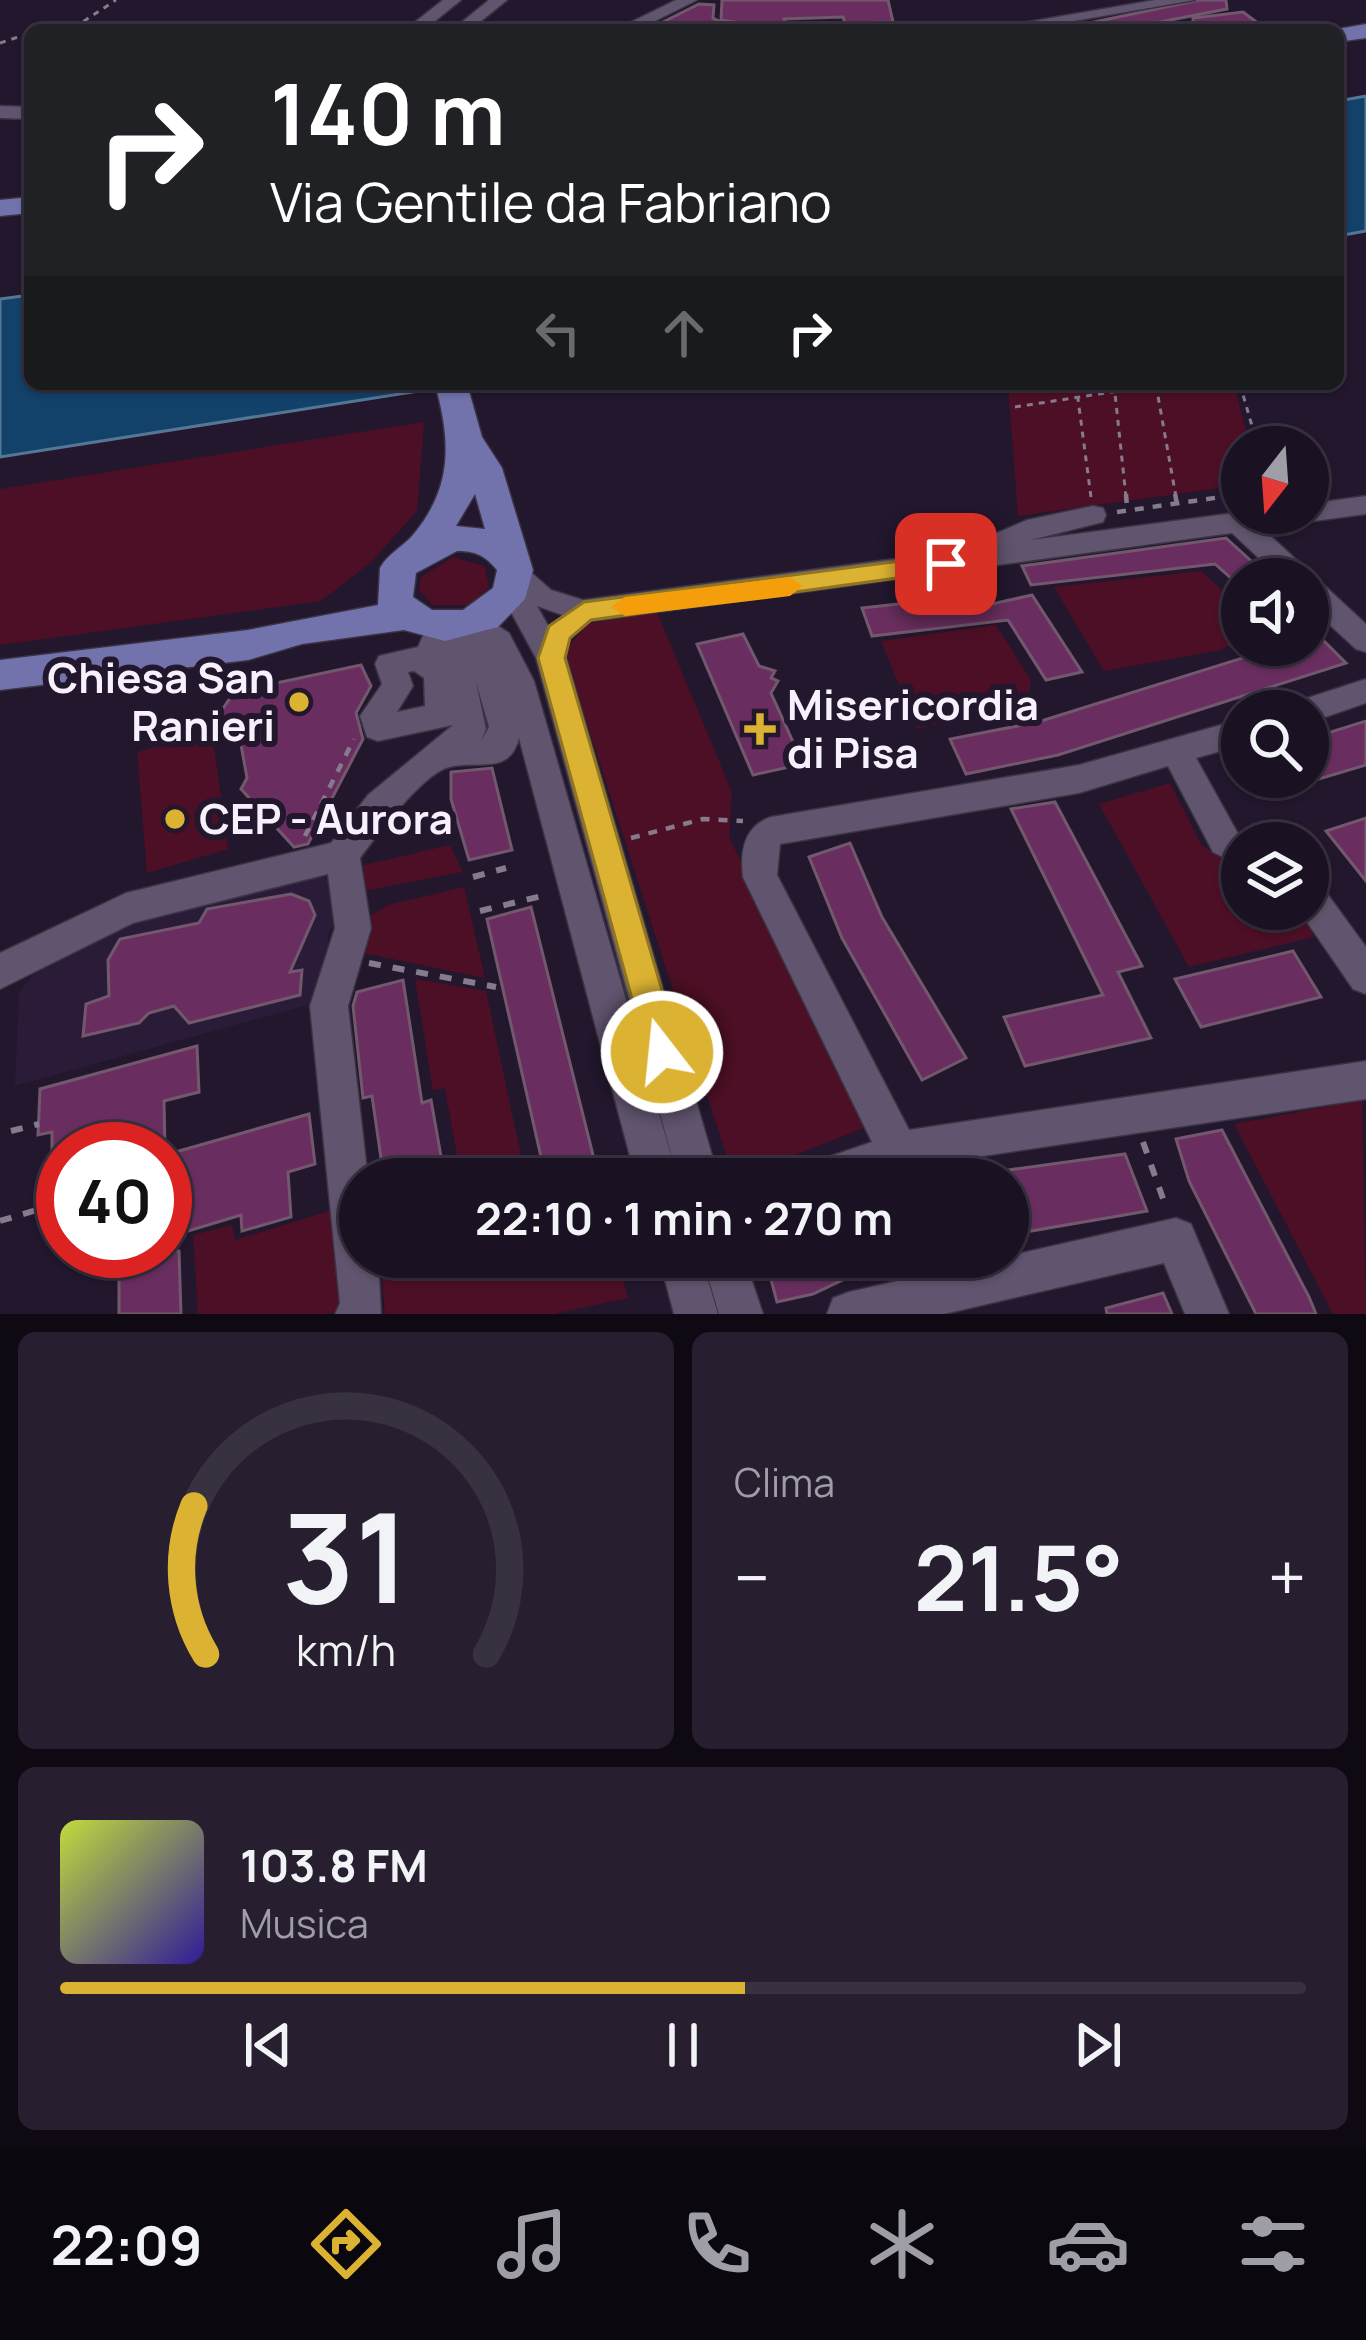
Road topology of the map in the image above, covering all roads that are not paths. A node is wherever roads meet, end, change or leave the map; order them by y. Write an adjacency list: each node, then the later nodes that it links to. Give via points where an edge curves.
1 (453, 0): 6 (street)
2 (499, 0): 7 (street)
3 (688, 0): 8 (street)
4 (1187, 0): 5 (street)
5 (1159, 2): 9 (street)
6 (420, 24)
7 (468, 24)
8 (636, 24)
9 (1025, 24)
10 (453, 390): 11 (main road)
11 (466, 437): 17 (main road, via 458,496); 21 (main road, via 485,468)
12 (1366, 505): 13 (street)
13 (1329, 510)
14 (1221, 512): 19 (street)
15 (1093, 515): 19 (street, via 1036,527)
16 (1262, 534): 18 (street)
17 (425, 545): 20 (main road); 21 (main road, via 478,539 502,550)
18 (1282, 558)
19 (946, 564): 25 (street)
20 (395, 573): 26 (main road, via 394,600); 27 (main road)
21 (514, 576): 25 (street, via 541,597); 26 (main road, via 497,609); 29 (street)
22 (1329, 599): 23 (street)
23 (1366, 602)
24 (1329, 607): 28 (street)
25 (584, 611): 29 (street, via 558,633)
26 (439, 629): 27 (main road); 36 (street, via 471,716 465,735 380,805); 42 (street, via 499,640 516,670)
27 (302, 630): 30 (main road, via 248,645)
28 (1366, 641)
29 (551, 658): 43 (street)
30 (0, 675)
31 (1366, 691): 32 (street)
32 (1329, 703)
33 (1221, 739): 34 (street)
34 (1177, 753): 35 (street); 41 (street, via 1079,779 771,831 757,857 760,877)
35 (1221, 833)
36 (342, 854): 38 (street, via 126,909); 47 (street, via 353,928 329,1006)
37 (1329, 925): 39 (street)
38 (0, 972)
39 (1366, 977)
40 (1365, 1082): 41 (street)
41 (898, 1150): 44 (street)
42 (651, 1158)
43 (692, 1158)
44 (877, 1158)
45 (686, 1278): 48 (street)
46 (730, 1278): 49 (street)
47 (357, 1314)
48 (696, 1314)
49 (741, 1314)
50 (850, 1314): 51 (street, via 1177,1239)
51 (1207, 1314)

